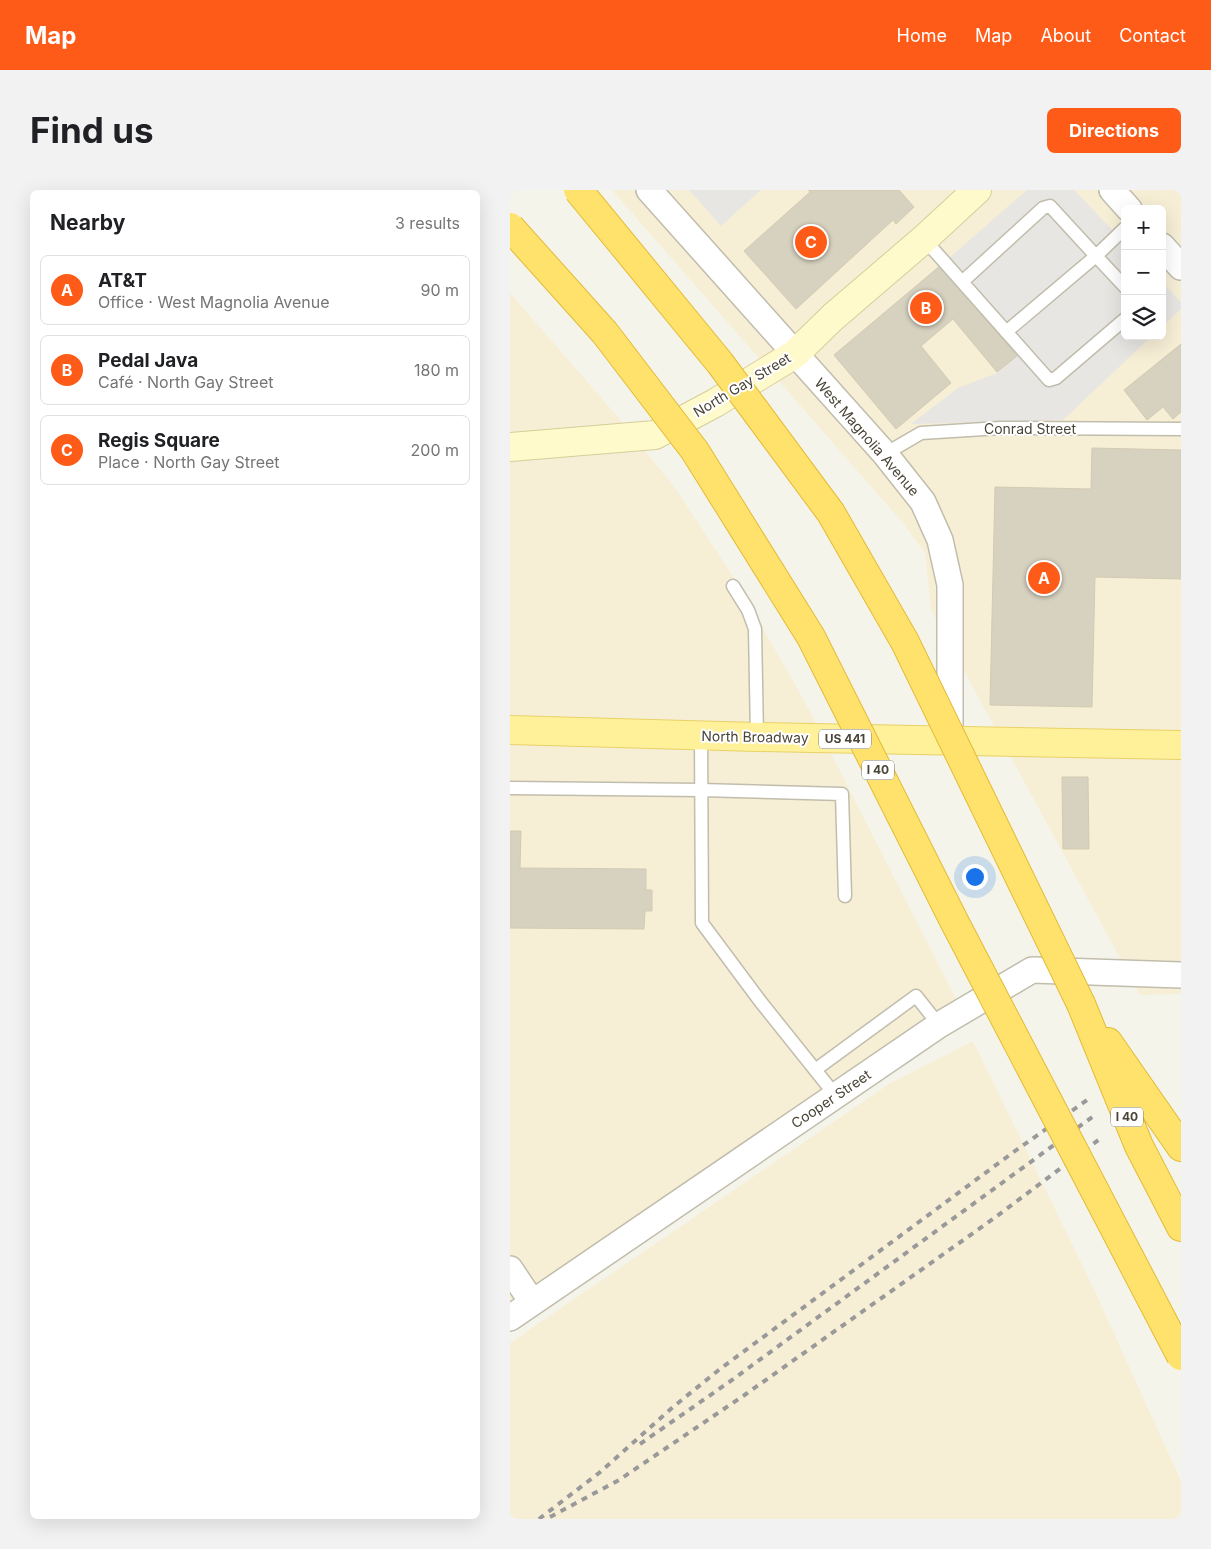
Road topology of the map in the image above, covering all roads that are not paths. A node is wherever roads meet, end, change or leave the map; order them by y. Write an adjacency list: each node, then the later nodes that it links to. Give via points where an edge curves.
1 (578, 190): 30 (highway, I 40, bridge, via 720,364 831,513 905,642)
2 (649, 190): 16 (street, West Magnolia Avenue)
3 (977, 190): 8 (main road, North Gay Street)
4 (1112, 190): 5 (street)
5 (1125, 205)
6 (510, 227): 39 (highway, I 40, bridge, via 605,333 695,450 811,637 954,921)
7 (1121, 232): 10 (lane)
8 (924, 239): 12 (lane); 16 (main road, North Gay Street)
9 (1166, 250): 11 (street)
10 (1096, 256): 12 (lane, via 1050,206 1043,208); 13 (lane); 15 (lane)
11 (1181, 267)
12 (962, 282): 15 (lane)
13 (1121, 283)
14 (1121, 322): 15 (lane, via 1056,378 1049,380)
15 (1006, 332)
16 (795, 354): 18 (main road, North Gay Street, via 655,435); 19 (street, West Magnolia Avenue)
17 (1181, 430): 19 (lane, Conrad Street, via 1000,428 921,433)
18 (510, 447)
19 (884, 454): 24 (street, West Magnolia Avenue, via 923,502 940,540 950,586)
20 (733, 586): 23 (lane, via 748,610 755,630)
21 (510, 730): 22 (main road, North Broadway / US 441)
22 (701, 735): 23 (main road, North Broadway / US 441); 27 (lane)
23 (757, 737): 24 (main road, North Broadway / US 441)
24 (950, 741): 25 (main road, North Broadway / US 441)
25 (1181, 745)
26 (510, 788): 27 (lane)
27 (701, 790): 28 (lane, via 842,794); 32 (lane, via 702,923)
28 (845, 896)
29 (1181, 975): 31 (street, Cooper Street, via 1032,970)
30 (1081, 1004): 34 (highway); 35 (highway, I 40, via 1139,1146)
31 (939, 1025): 32 (lane, via 916,996); 33 (street, Cooper Street)
32 (815, 1070): 33 (lane)
33 (836, 1096): 37 (street, Cooper Street)
34 (1181, 1147)
35 (1181, 1227)
36 (510, 1270): 37 (street)
37 (532, 1302): 38 (street, Cooper Street)
38 (510, 1318)
39 (1181, 1356)

